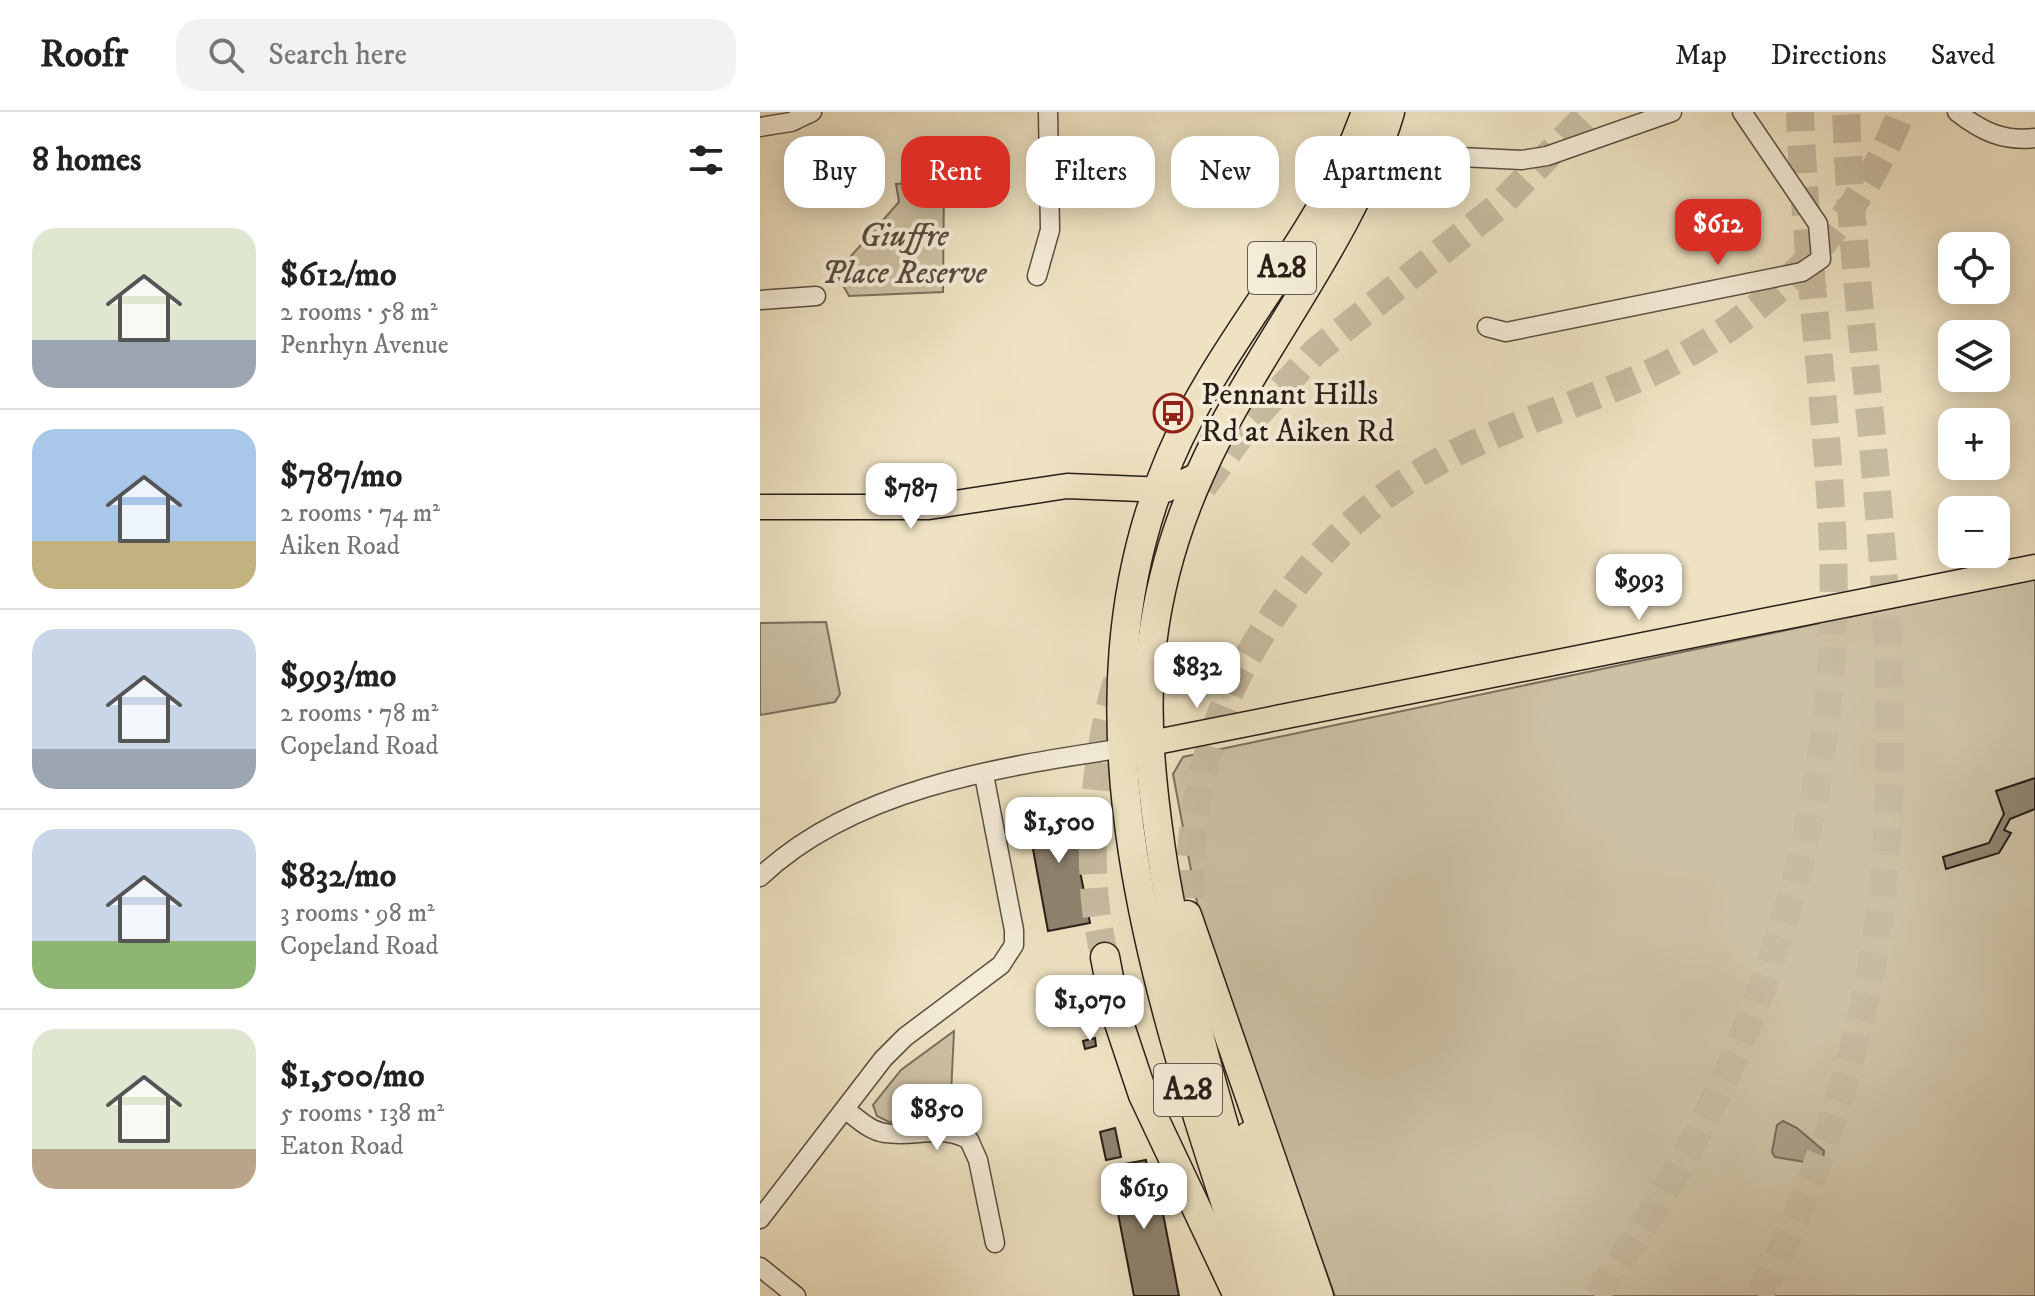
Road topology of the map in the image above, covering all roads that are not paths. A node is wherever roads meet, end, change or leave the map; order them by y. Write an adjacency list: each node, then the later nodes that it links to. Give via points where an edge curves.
1 (812, 112): 8 (street)
2 (1048, 112): 13 (street, via 1050,230)
3 (1371, 112): 9 (highway, A28); 18 (highway, A28, via 1334,187 1205,390)
4 (1672, 112): 7 (street)
5 (1742, 112): 16 (street, via 1818,224 1821,259 1802,272 1506,332)
6 (1957, 112): 10 (street, via 1979,130)
7 (1647, 116): 11 (street, via 1547,156)
8 (760, 127)
9 (1375, 136)
10 (2035, 138)
11 (1470, 159)
12 (1348, 208): 17 (highway, A28, via 1242,390)
13 (1037, 276)
14 (816, 296): 15 (street)
15 (760, 300)
16 (1487, 327)
17 (1200, 474): 18 (main road); 21 (highway, A28, via 1176,540 1152,644)
18 (1157, 490): 19 (main road, via 1089,485 929,507); 21 (highway, A28, via 1126,625 1122,681)
19 (760, 507)
20 (2035, 567): 21 (main road)
21 (1137, 746): 22 (street); 23 (highway, A28); 33 (highway, A28, via 1133,847 1161,994)
22 (984, 775): 24 (street, via 861,810 803,842); 26 (street, via 1014,930 1011,953 905,1037)
23 (1154, 799): 34 (highway, A28, via 1180,959 1204,1062); 36 (highway, via 1195,942)
24 (760, 877)
25 (1105, 957): 32 (highway, via 1116,1014 1143,1095)
26 (846, 1110): 28 (street); 29 (street, via 886,1133 948,1131 969,1140)
27 (1248, 1131): 35 (highway)
28 (760, 1219)
29 (995, 1243)
30 (760, 1267): 31 (street)
31 (796, 1296)
32 (1238, 1296)
33 (1256, 1296)
34 (1278, 1296)
35 (1298, 1296)
36 (1319, 1296)

